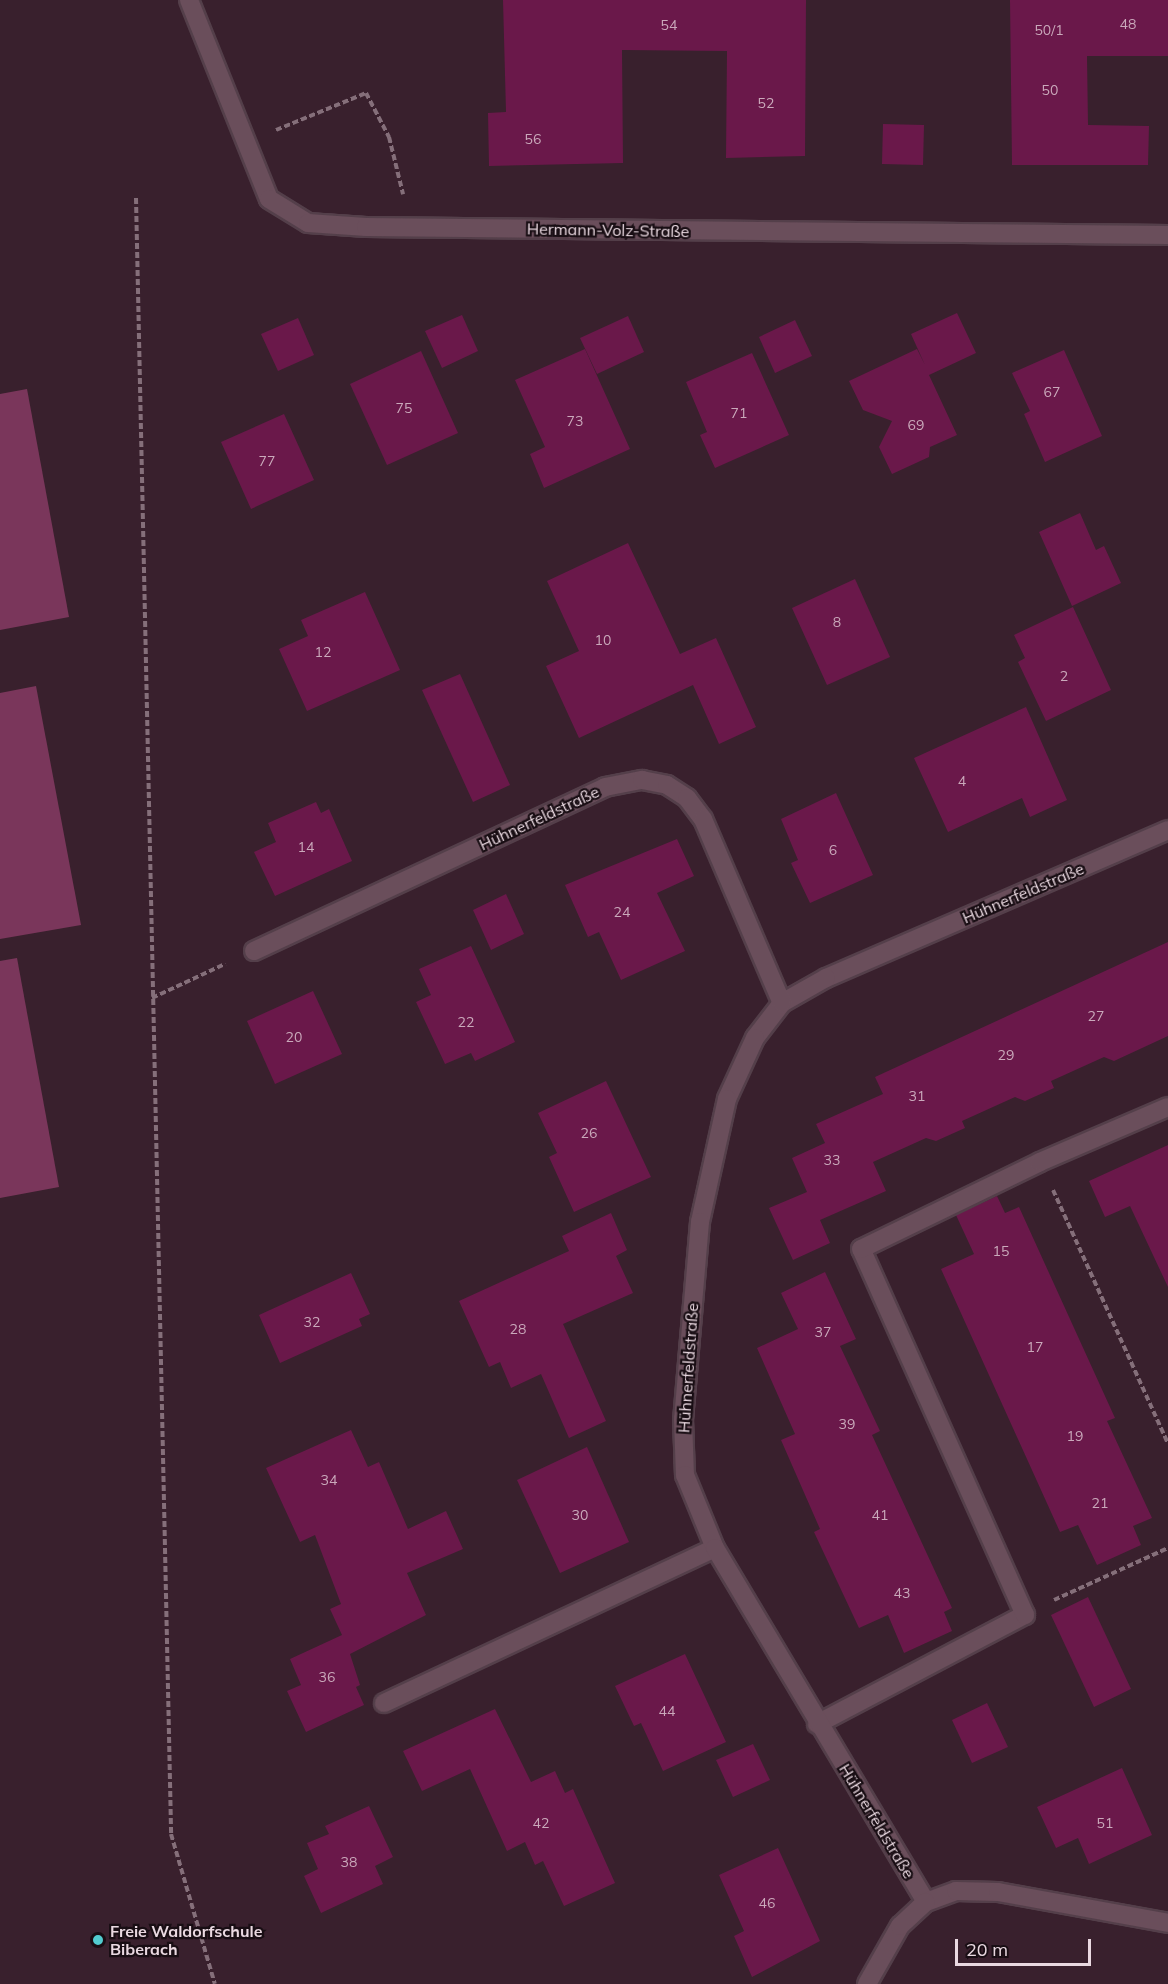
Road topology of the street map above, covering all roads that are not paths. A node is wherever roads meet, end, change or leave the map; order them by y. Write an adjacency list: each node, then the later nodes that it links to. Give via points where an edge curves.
1 (189, 0): 2 (street, Hermann-Volz-Straße, via 269,199 308,223 405,228)
2 (1168, 235)
3 (1168, 830): 5 (street, Hühnerfeldstraße, via 826,978)
4 (254, 951): 5 (street, Hühnerfeldstraße, via 605,787 642,780 667,785 687,798 703,819)
5 (782, 1003): 7 (street, Hühnerfeldstraße, via 755,1038 727,1099 700,1222 683,1419 685,1475)
6 (1168, 1107): 9 (street, via 1040,1162 861,1249 1025,1615)
7 (715, 1548): 8 (street); 9 (street, Hühnerfeldstraße)
8 (384, 1703)
9 (817, 1724): 10 (street, Hühnerfeldstraße)
10 (926, 1902): 11 (street, via 956,1891 998,1892); 12 (street, via 900,1926)
11 (1168, 1923)
12 (867, 1984)

